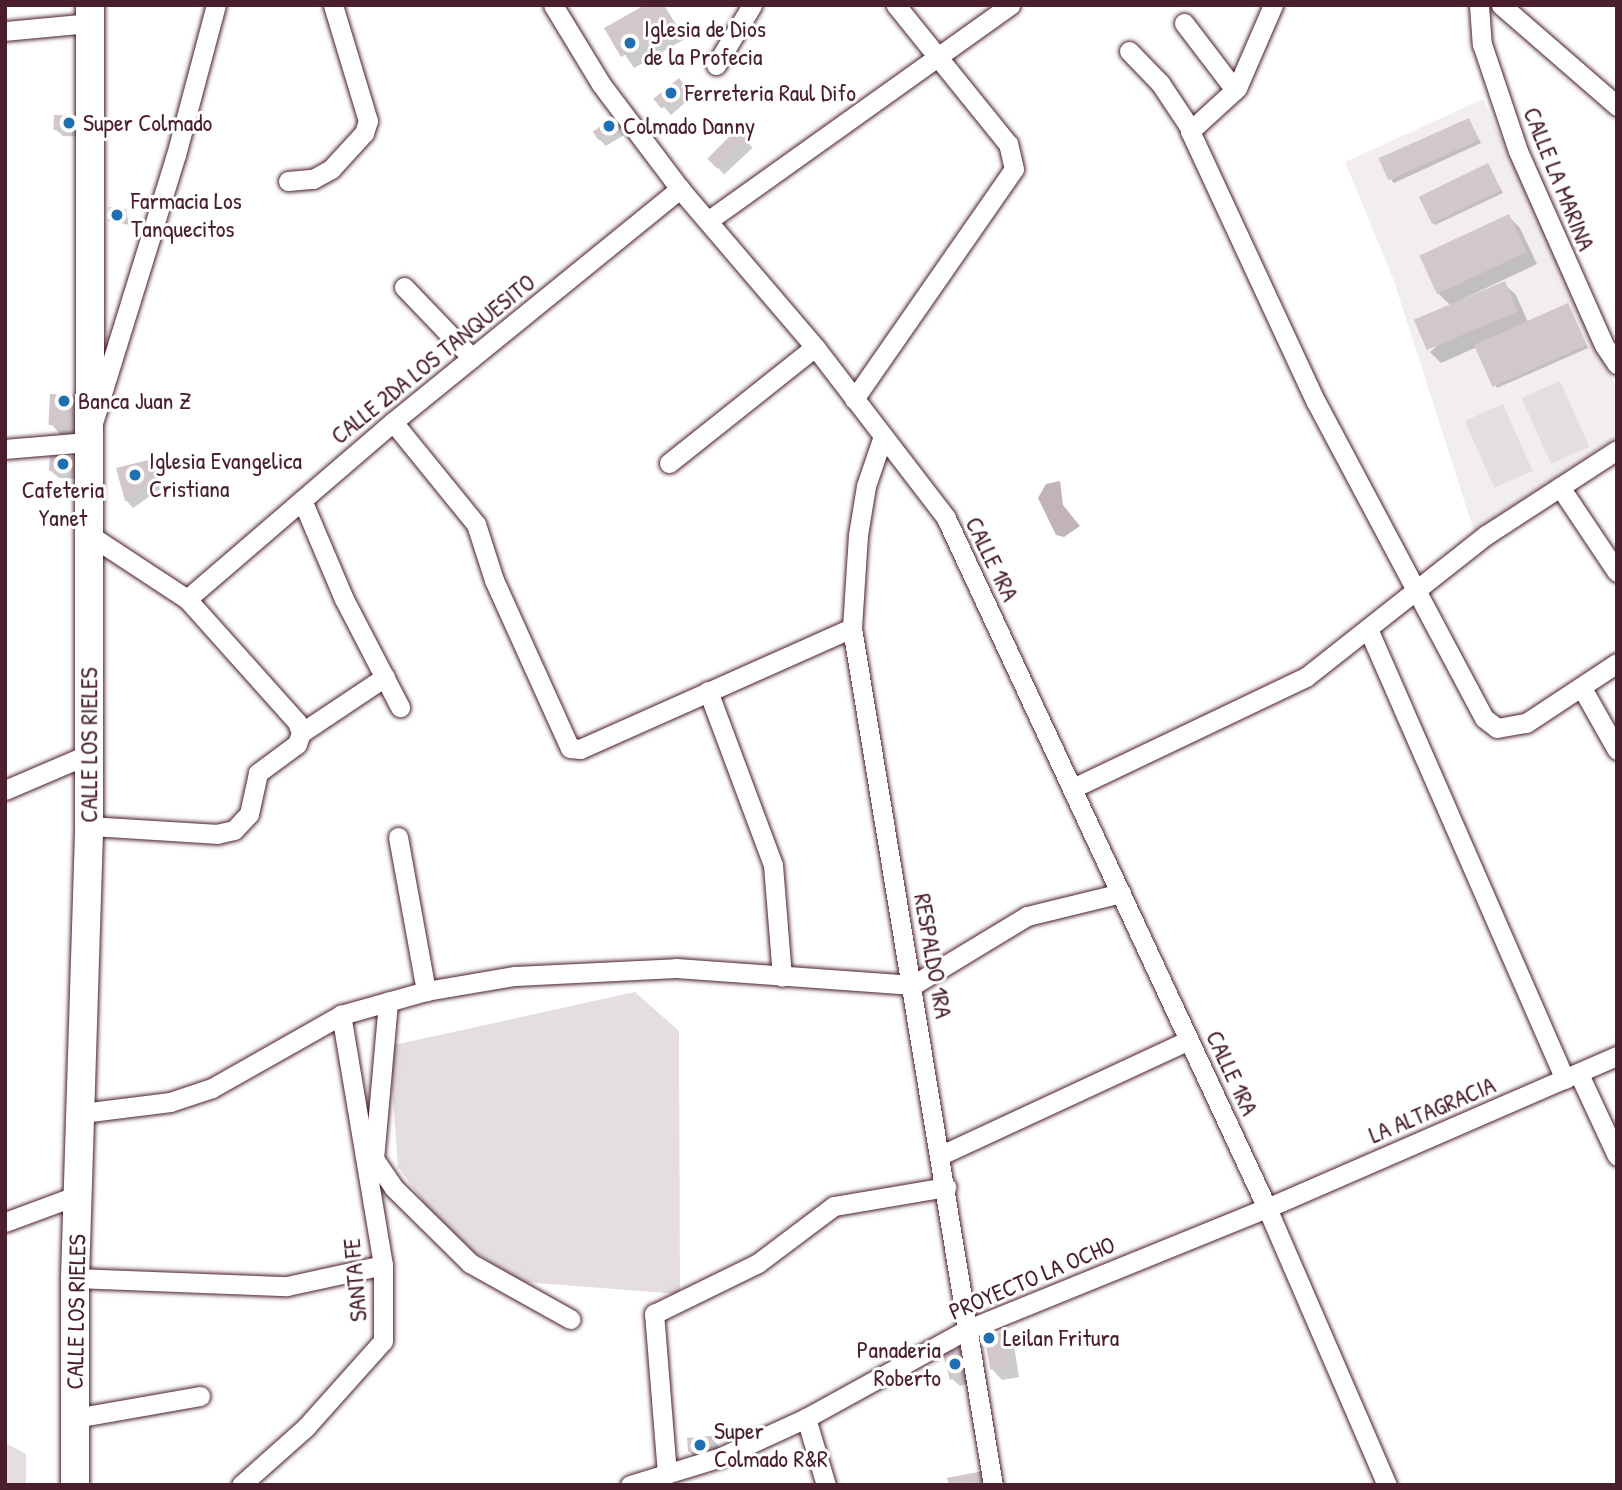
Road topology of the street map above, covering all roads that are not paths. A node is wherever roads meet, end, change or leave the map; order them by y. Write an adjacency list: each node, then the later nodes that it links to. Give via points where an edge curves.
1 (216, 5): 29 (street, via 176,155)
2 (333, 5): 19 (street, via 368,121 364,133 331,169 313,179)
3 (553, 5): 20 (street, CALLE 1RA, via 601,84)
4 (752, 5): 15 (street)
5 (896, 5): 14 (street)
6 (1010, 5): 14 (street)
7 (1273, 5): 16 (street)
8 (1479, 5): 25 (street, CALLE LA MARINA, via 1482,44 1518,151 1600,336)
9 (1501, 5): 17 (street)
10 (90, 14): 12 (street); 29 (street, CALLE LOS RIELES)
11 (1184, 23): 16 (street)
12 (5, 31)
13 (1129, 51): 18 (street, via 1160,83)
14 (933, 57): 21 (street); 26 (street, via 1008,144 1014,169)
15 (716, 65)
16 (1235, 90): 18 (street)
17 (1614, 97)
18 (1190, 128): 37 (street, via 1232,228 1316,402)
19 (288, 181)
20 (680, 189): 21 (street, CALLE 1RA); 24 (street, CALLE 2DA LOS TANQUESITO)
21 (709, 220): 23 (street, CALLE 1RA)
22 (404, 287): 24 (street)
23 (815, 347): 26 (street, CALLE 1RA); 32 (street)
24 (472, 358): 27 (street, CALLE 2DA LOS TANQUESITO)
25 (1617, 364)
26 (854, 399): 28 (street, CALLE 1RA)
27 (393, 422): 34 (street, CALLE 2DA LOS TANQUESITO); 44 (street, via 471,515 494,580 570,748 580,749)
28 (883, 436): 39 (street, RESPALDO 1RA, via 860,523); 49 (street, CALLE 1RA, via 946,518)
29 (87, 442): 30 (street); 35 (street, CALLE LOS RIELES)
30 (5, 449)
31 (1617, 450): 33 (street)
32 (669, 463)
33 (1560, 487): 36 (street); 37 (street)
34 (302, 500): 38 (street, CALLE 2DA LOS TANQUESITO); 42 (street)
35 (88, 534): 38 (street); 48 (street, CALLE LOS RIELES)
36 (1617, 572)
37 (1418, 586): 40 (street); 43 (street, via 1484,718 1497,728 1526,723)
38 (187, 599): 46 (street, via 297,722)
39 (852, 628): 44 (street); 55 (street, RESPALDO 1RA)
40 (1369, 631): 49 (street, via 1306,677); 61 (street)
41 (1617, 663): 43 (street)
42 (384, 677): 45 (street); 46 (street)
43 (1582, 688): 47 (street)
44 (708, 691): 54 (street, via 773,865)
45 (401, 707)
46 (301, 733): 51 (street, via 297,744 258,773 249,814 234,830 217,834)
47 (1617, 750)
48 (89, 754): 50 (street); 51 (street, CALLE LOS RIELES)
49 (1073, 788): 53 (street, CALLE 1RA)
50 (5, 790)
51 (89, 827): 62 (street, CALLE LOS RIELES)
52 (398, 837): 56 (street)
53 (1121, 893): 55 (street, via 1027,916); 59 (street, CALLE 1RA)
54 (782, 977): 55 (street); 56 (street, via 676,968 590,970)
55 (913, 985): 64 (street, RESPALDO 1RA)
56 (426, 991): 57 (street)
57 (388, 1002): 58 (street); 66 (street)
58 (341, 1015): 62 (street, via 212,1088 170,1102); 63 (street, SANTA FE)
59 (1189, 1040): 64 (street); 69 (street, CALLE 1RA)
60 (1617, 1056): 61 (street, LA ALTAGRACIA)
61 (1572, 1077): 65 (street); 69 (street, LA ALTAGRACIA)
62 (82, 1113): 68 (street, CALLE LOS RIELES)
63 (359, 1137): 66 (street); 71 (street, SANTA FE)
64 (941, 1155): 67 (street, RESPALDO 1RA)
65 (1617, 1156)
66 (374, 1159): 73 (street, via 394,1188 470,1263)
67 (946, 1187): 74 (street, RESPALDO 1RA); 78 (street, via 834,1206 758,1263 654,1314)
68 (78, 1195): 70 (street); 72 (street, CALLE LOS RIELES)
69 (1267, 1208): 74 (street, PROYECTO LA OCHO); 84 (street, CALLE 1RA)
70 (5, 1222)
71 (383, 1265): 72 (street, via 287,1286); 80 (street, SANTA FE, via 383,1341 306,1427)
72 (75, 1278): 76 (street, CALLE LOS RIELES)
73 (570, 1319)
74 (966, 1330): 77 (street, PROYECTO LA OCHO); 83 (street, RESPALDO 1RA)
75 (200, 1396): 76 (street)
76 (75, 1418): 79 (street, CALLE LOS RIELES)
77 (806, 1418): 78 (street, PROYECTO LA OCHO, via 721,1457); 82 (street)
78 (667, 1474): 81 (street, PROYECTO LA OCHO)
79 (75, 1485)
80 (240, 1485)
81 (630, 1485)
82 (826, 1485)
83 (993, 1485)
84 (1387, 1485)

